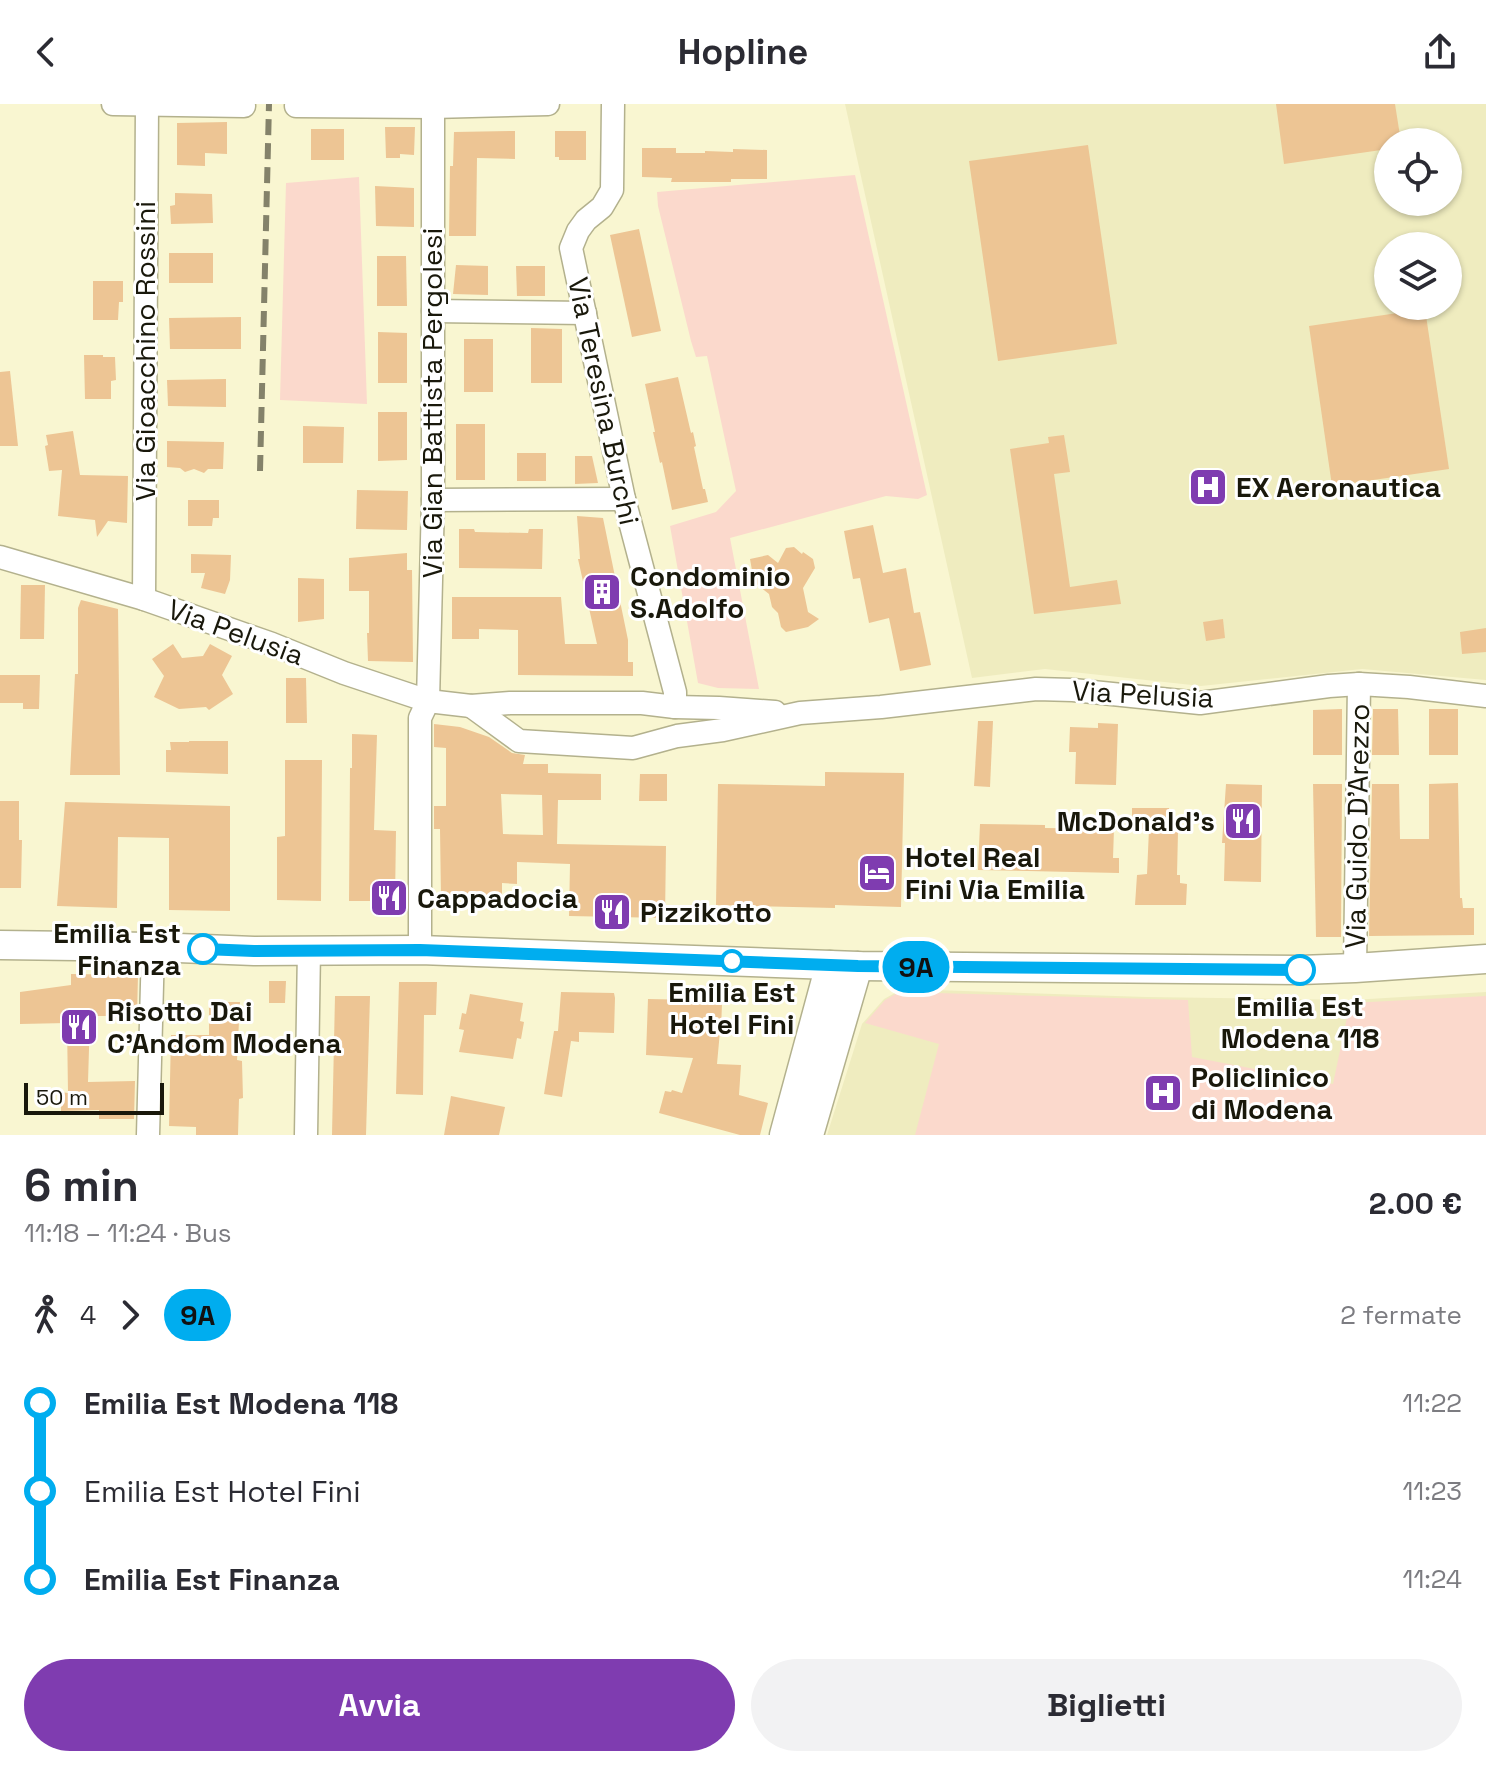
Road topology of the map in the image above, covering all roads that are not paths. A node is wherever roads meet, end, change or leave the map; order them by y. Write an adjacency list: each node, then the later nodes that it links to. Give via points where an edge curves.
1 (113, 104): 2 (street)
2 (147, 104): 5 (street); 13 (street, Via Gioacchino Rossini)
3 (548, 104): 7 (street)
4 (613, 104): 9 (street, Via Teresina Burchi, via 612,190 578,231 571,248)
5 (244, 106)
6 (296, 106): 7 (street)
7 (433, 106): 8 (street, Via Gian Battista Pergolesi)
8 (433, 311): 9 (street); 11 (street, Via Gian Battista Pergolesi)
9 (585, 313): 10 (street, Via Teresina Burchi)
10 (624, 499): 11 (street); 18 (street, Via Teresina Burchi)
11 (433, 500): 16 (street, Via Gian Battista Pergolesi)
12 (0, 557): 13 (street, Via Pelusia)
13 (144, 599): 16 (street, Via Pelusia)
14 (1359, 684): 15 (street, Via Pelusia); 19 (street, Via Pelusia, via 1200,703 1036,689); 27 (street, Via Guido D'Arezzo)
15 (1486, 696)
16 (428, 701): 17 (street, Via Pelusia); 24 (street, Via Gian Battista Pergolesi, via 420,718)
17 (471, 706): 18 (street, Via Pelusia); 20 (street, Via Pelusia, via 519,741 633,748)
18 (675, 707): 19 (street, Via Pelusia); 20 (street, via 661,723)
19 (800, 713): 20 (street, Via Pelusia)
20 (677, 736)
21 (0, 945): 22 (street)
22 (153, 947): 23 (street); 28 (street)
23 (309, 949): 24 (street); 29 (street)
24 (420, 950): 26 (street)
25 (1486, 959): 27 (street)
26 (844, 965): 27 (street); 30 (street); 31 (street)
27 (1355, 968)
28 (148, 1135)
29 (306, 1135)
30 (784, 1135)
31 (809, 1135)

